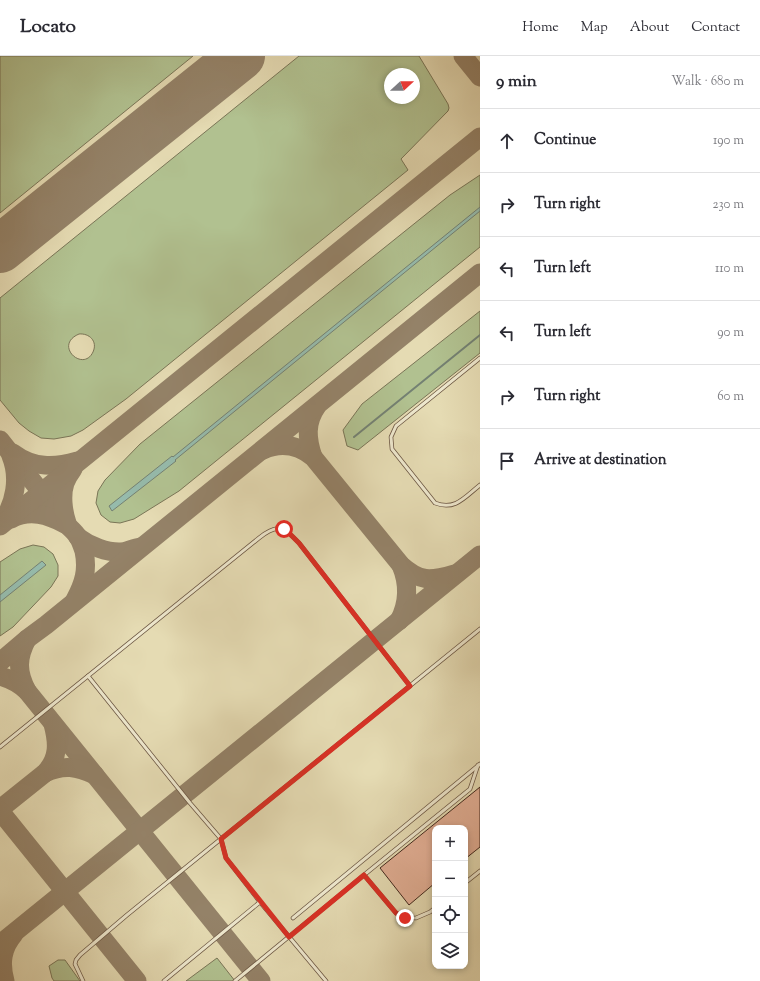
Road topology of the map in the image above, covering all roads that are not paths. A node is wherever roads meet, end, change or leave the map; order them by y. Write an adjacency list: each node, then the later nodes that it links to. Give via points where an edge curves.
1 (480, 358): 2 (lane, via 396,426 391,437 392,449 435,503 451,506 460,502)
2 (480, 485)
3 (480, 629): 5 (lane)
4 (88, 676): 5 (lane, via 258,538 269,530 284,529 299,543); 6 (lane); 8 (lane)
5 (410, 686): 8 (lane)
6 (0, 747)
7 (479, 766): 10 (lane, via 470,789); 14 (lane)
8 (221, 839): 12 (lane, via 226,858); 16 (lane, via 80,955 75,964)
9 (480, 871): 11 (lane)
10 (364, 875): 13 (lane, via 396,913 405,918 416,918); 15 (lane)
11 (468, 881)
12 (260, 902): 15 (lane); 17 (lane)
13 (432, 910)
14 (293, 918)
15 (289, 937): 18 (lane); 19 (lane)
16 (83, 981)
17 (164, 981)
18 (235, 981)
19 (326, 981)

